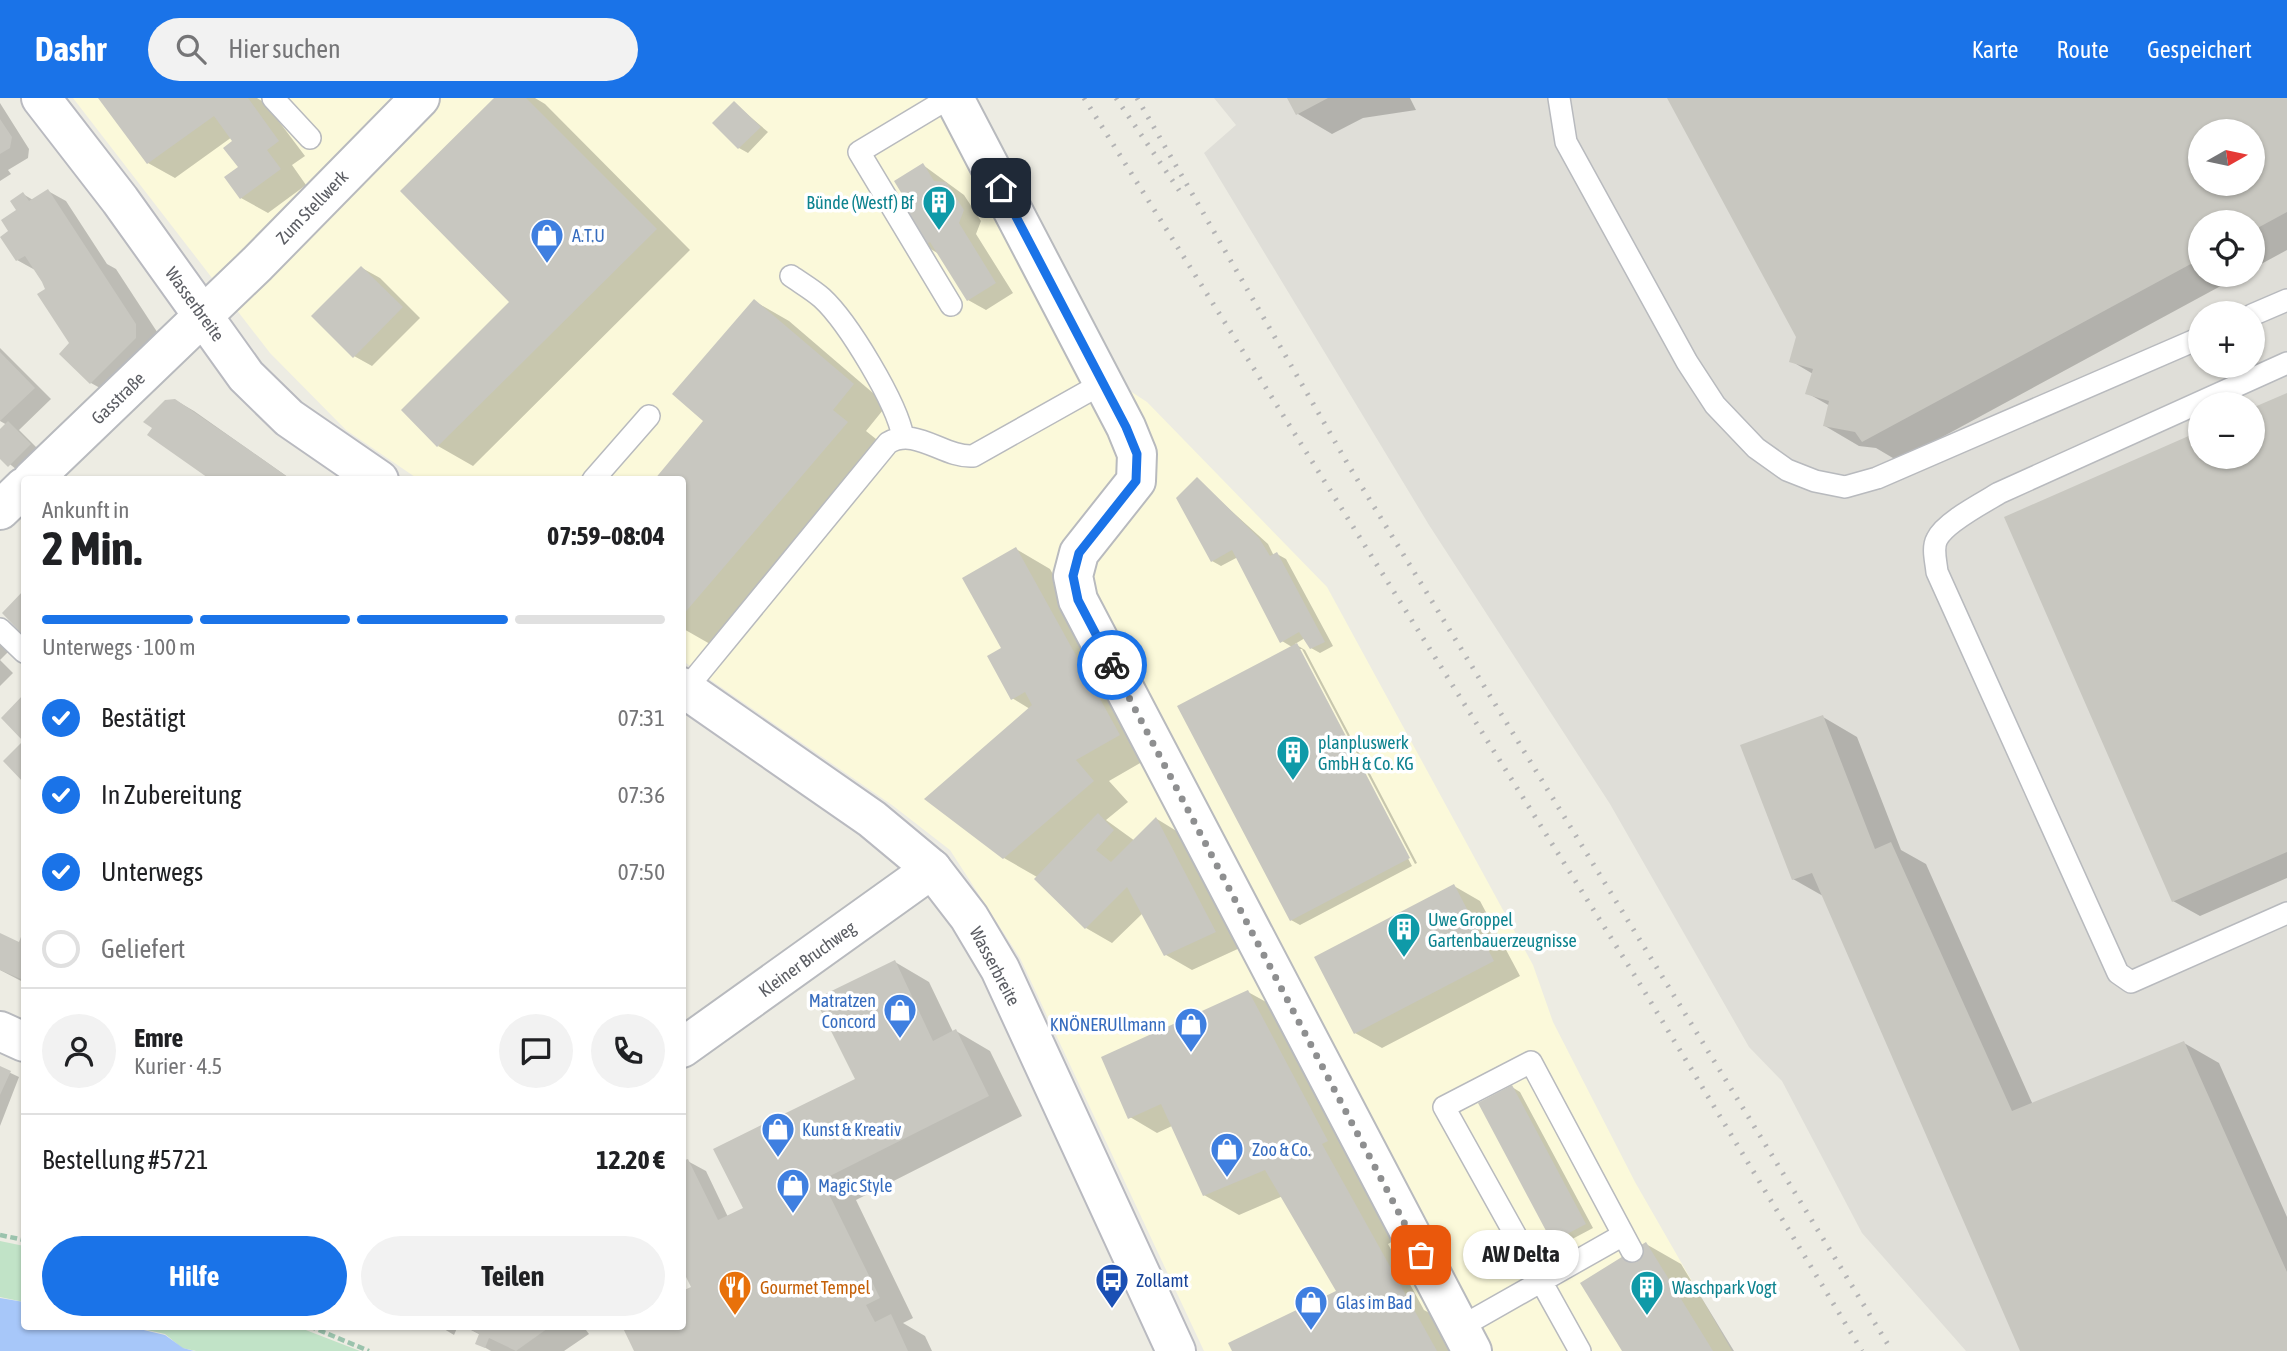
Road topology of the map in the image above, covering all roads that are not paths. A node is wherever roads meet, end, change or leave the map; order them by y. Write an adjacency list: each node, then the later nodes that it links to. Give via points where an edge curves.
1 (41, 98): 12 (street, Wasserbreite)
2 (273, 98): 7 (lane)
3 (420, 98): 12 (street, Zum Stellwerk)
4 (949, 98): 10 (lane, via 859,152)
5 (954, 98): 15 (street)
6 (1559, 98): 13 (lane, via 1566,142 1686,362 1715,405 1756,448 1787,470 1815,481 1845,487 1877,478)
7 (310, 138)
8 (791, 276): 17 (lane, via 835,313 885,392)
9 (2287, 300): 11 (lane)
10 (951, 305)
11 (2265, 309)
12 (204, 316): 18 (street, Gasstraße); 19 (street, Wasserbreite, via 246,376 289,418)
13 (2188, 343)
14 (2287, 363): 28 (lane, via 1999,492 1955,521 1938,536 1934,547 1937,572 2118,973 2131,982)
15 (1103, 383): 17 (lane, via 974,456 949,454 914,437); 33 (street, via 1137,454 1136,481 1079,553 1073,576 1078,600)
16 (649, 416): 20 (lane)
17 (903, 438): 25 (lane, via 888,443 872,460)
18 (36, 476)
19 (373, 476)
20 (596, 476)
21 (21, 490): 22 (street)
22 (0, 510)
23 (0, 629): 24 (lane)
24 (21, 649)
25 (686, 686)
26 (686, 689): 27 (street, Wasserbreite, via 872,820)
27 (932, 869): 31 (street, Kleiner Bruchweg); 34 (street, Wasserbreite, via 969,917 1000,969)
28 (2287, 913)
29 (0, 1031): 30 (street)
30 (21, 1041)
31 (686, 1045)
32 (1540, 1282): 32 (lane, via 1627,1243 1531,1062 1444,1107); 33 (lane); 35 (lane)
33 (1466, 1339)
34 (1175, 1351)
35 (1580, 1351)

